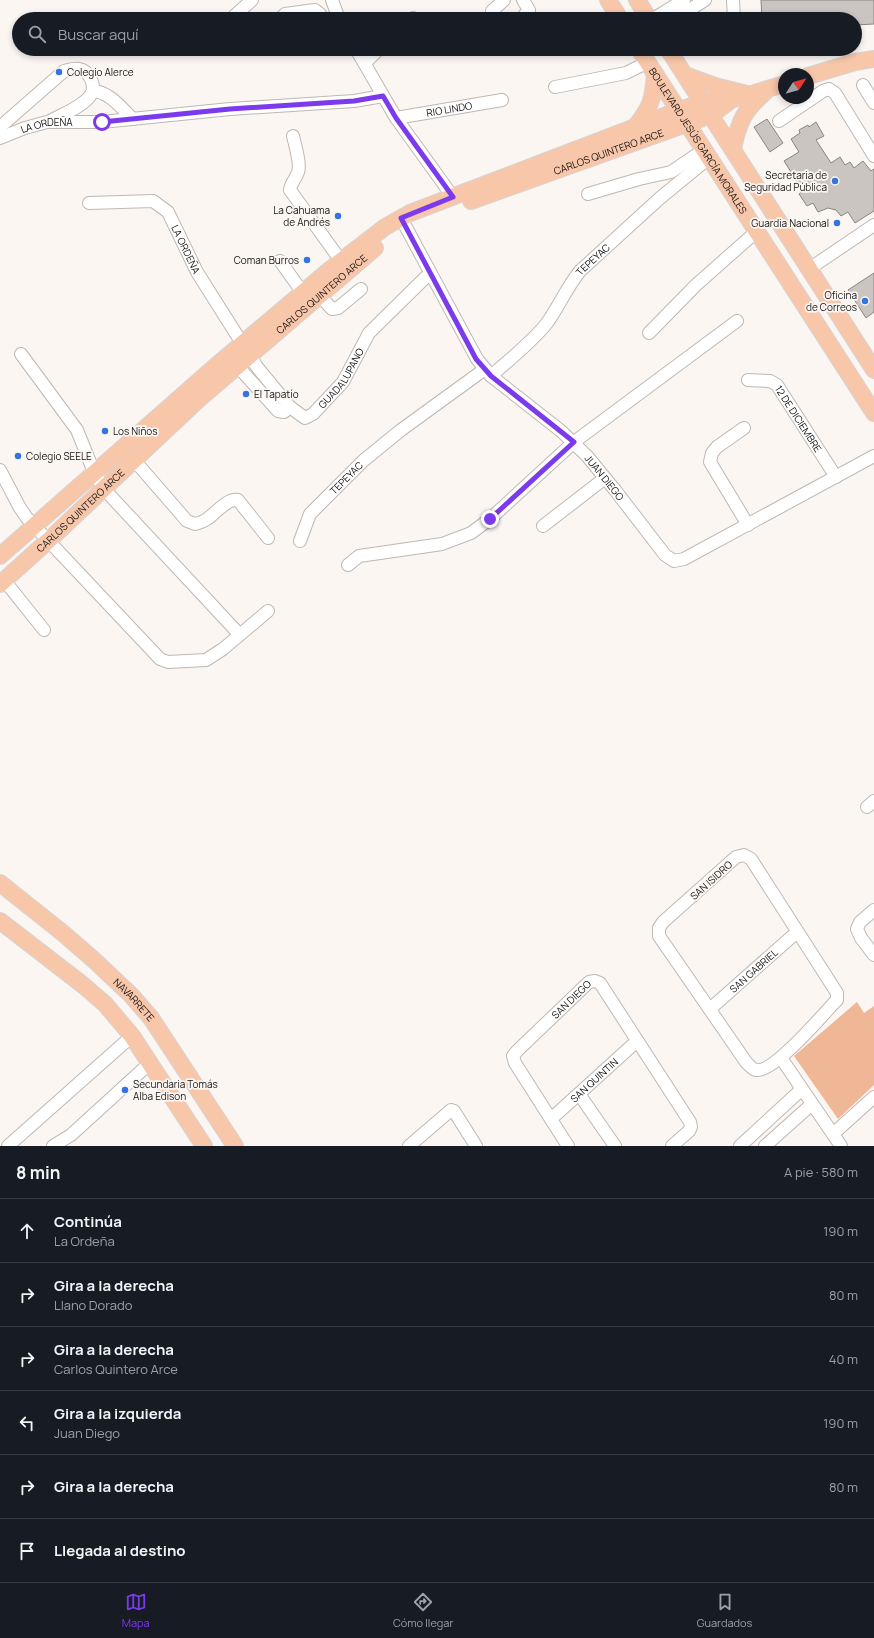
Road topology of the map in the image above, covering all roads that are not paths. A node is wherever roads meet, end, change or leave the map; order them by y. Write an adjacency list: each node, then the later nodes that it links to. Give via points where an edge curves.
1 (252, 0): 10 (street)
2 (332, 0): 13 (street)
3 (504, 0): 14 (street)
4 (523, 0): 15 (street, via 529,10)
5 (608, 0): 16 (main road)
6 (637, 0): 17 (main road)
7 (684, 0): 18 (street)
8 (705, 0): 19 (street)
9 (733, 0): 20 (street)
10 (239, 12)
11 (300, 12): 12 (street)
12 (318, 12)
13 (336, 12)
14 (492, 12)
15 (527, 12)
16 (616, 12)
17 (645, 12)
18 (664, 12)
19 (686, 12)
20 (734, 12)
21 (361, 56): 25 (street)
22 (371, 56): 25 (street)
23 (673, 56): 28 (main road)
24 (874, 59): 27 (main road)
25 (365, 62): 35 (street)
26 (647, 62): 31 (street, via 626,73); 39 (main road, BOULEVARD JESÚS GARCÍA MORALES); 45 (main road, via 652,100 648,111)
27 (814, 74)
28 (686, 75): 34 (main road); 38 (main road)
29 (863, 85): 37 (street)
30 (778, 86): 32 (main road, CARLOS QUINTERO ARCE)
31 (554, 87)
32 (768, 89): 34 (main road, CARLOS QUINTERO ARCE); 48 (main road, via 745,111 737,128)
33 (93, 91): 41 (street, via 101,91 110,96); 43 (street, via 81,104); 44 (street, via 91,79 81,69 64,71)
34 (748, 95): 38 (main road, CARLOS QUINTERO ARCE)
35 (383, 96): 40 (street); 41 (street, LA ORDEÑA, via 354,101 230,109)
36 (502, 100): 40 (street, RIO LINDO)
37 (874, 103)
38 (707, 108): 39 (main road, CARLOS QUINTERO ARCE); 48 (main road)
39 (684, 117): 45 (main road, CARLOS QUINTERO ARCE); 49 (main road, BOULEVARD JESÚS GARCÍA MORALES); 51 (main road, CARLOS QUINTERO ARCE)
40 (396, 118): 53 (street)
41 (133, 120): 43 (street, LA ORDEÑA)
42 (779, 121): 50 (street, via 823,91 829,90 835,93)
43 (47, 122): 47 (street, LA ORDEÑA)
44 (0, 127)
45 (635, 128): 51 (main road, CARLOS QUINTERO ARCE)
46 (293, 136): 59 (street, via 299,167 290,190)
47 (0, 138)
48 (733, 149): 60 (main road)
49 (707, 153): 52 (street, via 671,172); 57 (main road, BOULEVARD JESÚS GARCÍA MORALES); 71 (street, TEPEYAC, via 580,271 548,322 537,334)
50 (874, 156)
51 (555, 165): 53 (main road, CARLOS QUINTERO ARCE); 55 (main road, CARLOS QUINTERO ARCE, via 425,218)
52 (588, 194)
53 (453, 197): 55 (main road, CARLOS QUINTERO ARCE)
54 (89, 204): 67 (street, LA ORDEÑA, via 153,201 163,207 168,212 197,272)
55 (403, 222): 59 (main road, CARLOS QUINTERO ARCE, via 368,238); 61 (street, JUAN DIEGO); 64 (main road, CARLOS QUINTERO ARCE)
56 (874, 226): 60 (street)
57 (757, 231): 66 (street, via 696,285); 74 (main road, BOULEVARD JESÚS GARCÍA MORALES)
58 (280, 261): 63 (street)
59 (341, 261): 63 (main road, CARLOS QUINTERO ARCE)
60 (809, 269): 70 (main road)
61 (430, 273): 71 (street, JUAN DIEGO, via 470,349); 73 (street, GUADALUPANO, via 369,333 343,382 313,414 304,418)
62 (361, 289): 64 (street, via 334,309)
63 (303, 293): 67 (main road, CARLOS QUINTERO ARCE)
64 (319, 295): 67 (main road, CARLOS QUINTERO ARCE)
65 (737, 321): 76 (street)
66 (649, 333)
67 (246, 350): 69 (main road, CARLOS QUINTERO ARCE); 73 (street, GUADALUPANO)
68 (21, 354): 80 (street, via 77,430)
69 (234, 360): 73 (street, via 278,411 284,412); 78 (main road, CARLOS QUINTERO ARCE); 80 (main road, CARLOS QUINTERO ARCE)
70 (874, 370)
71 (488, 373): 76 (street, JUAN DIEGO); 89 (street, TEPEYAC, via 401,430 363,461 310,514)
72 (748, 380): 81 (street, 12 DE DICIEMBRE, via 770,381 777,385)
73 (290, 407)
74 (874, 413)
75 (744, 428): 84 (street, via 717,447 710,462)
76 (574, 442): 82 (street, JUAN DIEGO); 91 (street, via 490,519 471,533 442,544 359,556)
77 (874, 456): 81 (street, JUAN DIEGO)
78 (134, 460): 83 (main road, CARLOS QUINTERO ARCE); 87 (street, via 187,521 195,524 206,520 228,502 238,500)
79 (0, 470): 86 (street, via 20,508)
80 (94, 472): 83 (street); 86 (main road, CARLOS QUINTERO ARCE)
81 (836, 477): 84 (street, JUAN DIEGO)
82 (605, 478): 84 (street, JUAN DIEGO, via 660,550 674,561 684,559); 85 (street)
83 (104, 489): 88 (main road, CARLOS QUINTERO ARCE); 95 (street)
84 (748, 525)
85 (543, 526)
86 (35, 527): 88 (street); 90 (main road, CARLOS QUINTERO ARCE)
87 (268, 538)
88 (49, 540): 92 (main road, CARLOS QUINTERO ARCE); 95 (street, via 160,659 168,662 206,660)
89 (300, 541)
90 (0, 556)
91 (348, 565)
92 (2, 582): 94 (street)
93 (268, 611): 95 (street)
94 (44, 630)
95 (239, 634)
96 (0, 883): 102 (main road, NAVARRETE, via 95,961 131,995)
97 (874, 910): 100 (street, via 860,922 857,929)
98 (0, 921): 103 (main road, via 105,1004)
99 (797, 932): 101 (street, SAN GABRIEL); 101 (street, SAN ISIDRO, via 751,859 744,855 736,857 659,928 659,936); 105 (street, SAN ISIDRO, via 838,993 837,1000)
100 (874, 955)
101 (710, 1009): 105 (street, SAN ISIDRO, via 751,1068 763,1069)
102 (155, 1024): 103 (main road); 119 (main road, NAVARRETE)
103 (134, 1038): 106 (main road); 114 (street)
104 (637, 1041): 108 (street, SAN QUINTIN); 111 (street, SAN DIEGO, via 600,983 589,982 514,1056 515,1063); 124 (street, SAN DIEGO, via 690,1122 689,1131)
105 (781, 1058): 107 (street)
106 (150, 1063): 117 (street, via 71,1135); 118 (main road)
107 (802, 1089): 110 (street); 112 (street)
108 (579, 1094): 111 (street, SAN QUINTIN); 123 (street)
109 (874, 1097): 113 (street)
110 (812, 1104): 113 (street); 115 (street)
111 (551, 1119): 122 (street, SAN DIEGO)
112 (761, 1127): 115 (street); 125 (street)
113 (833, 1134): 126 (street)
114 (22, 1142): 116 (street)
115 (768, 1143)
116 (8, 1146)
117 (53, 1146)
118 (204, 1146)
119 (235, 1146)
120 (409, 1146): 121 (street, via 452,1110)
121 (476, 1146)
122 (568, 1146)
123 (615, 1146)
124 (672, 1146)
125 (740, 1146)
126 (841, 1146)

